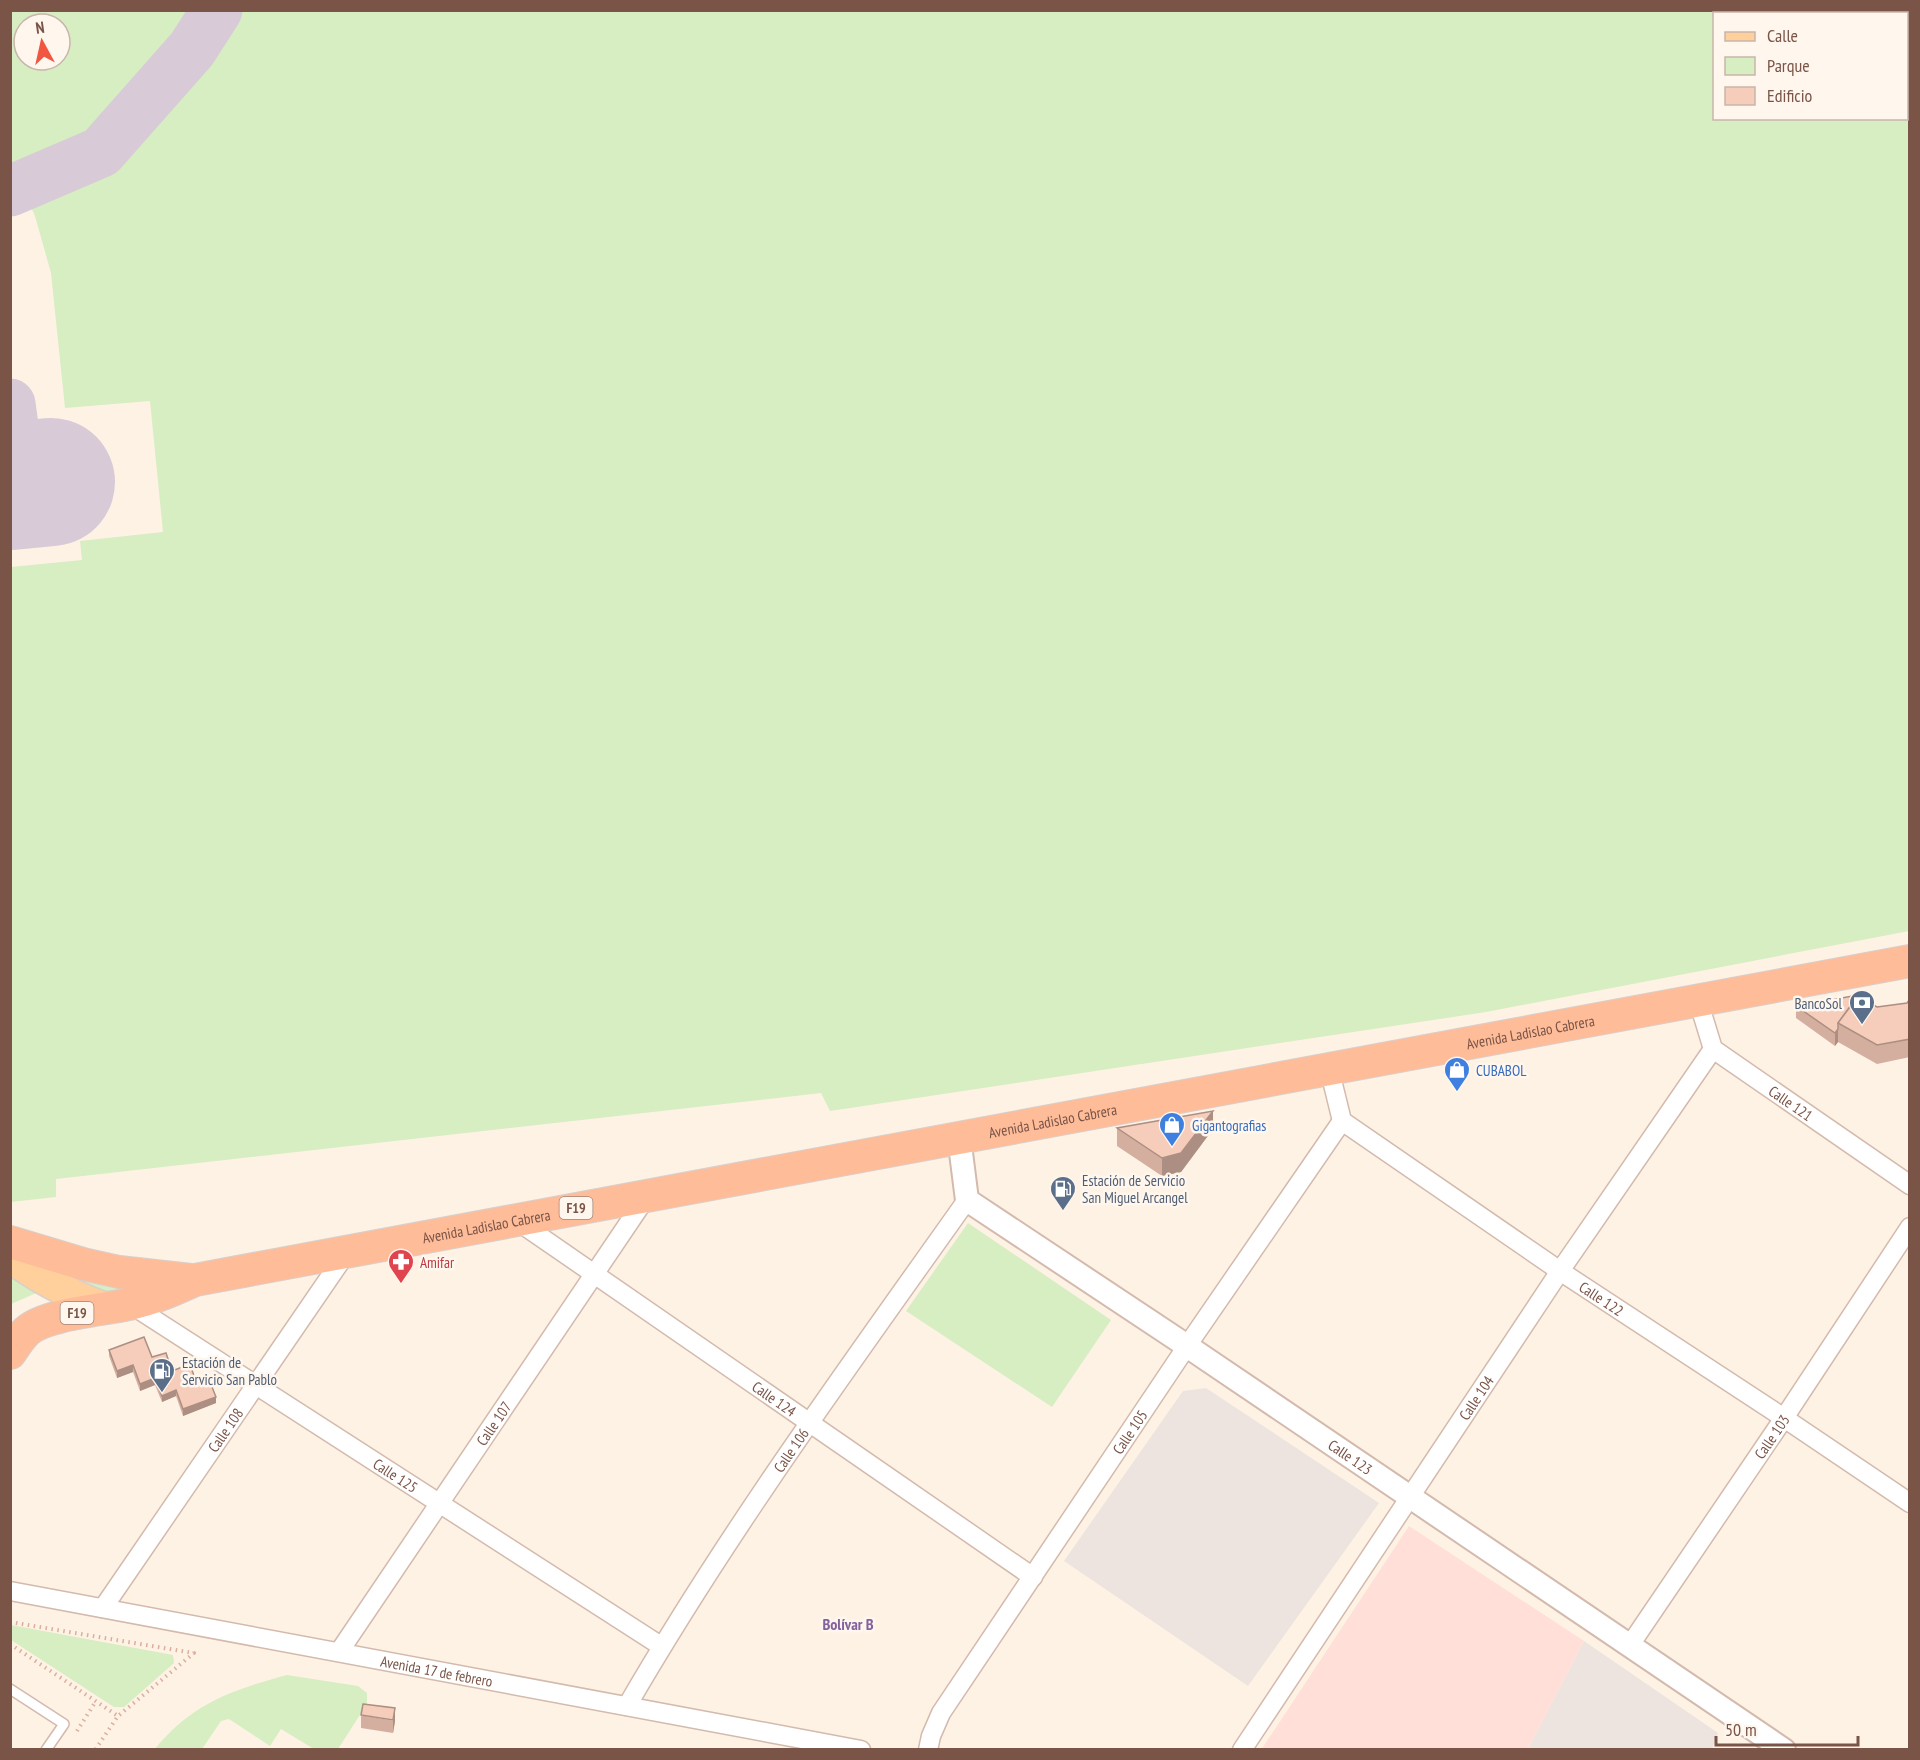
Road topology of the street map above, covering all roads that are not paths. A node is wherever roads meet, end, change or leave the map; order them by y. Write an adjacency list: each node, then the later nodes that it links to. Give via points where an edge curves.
1 (1910, 961): 2 (highway, Avenida Ladislao Cabrera / F19)
2 (1698, 1000): 3 (street); 4 (highway, Avenida Ladislao Cabrera / F19)
3 (1713, 1049): 7 (street, Calle 121); 15 (street, Calle 104)
4 (1329, 1068): 5 (street); 6 (highway, Avenida Ladislao Cabrera / F19)
5 (1342, 1121): 15 (street, Calle 122); 20 (street, Calle 105)
6 (958, 1137): 8 (highway, Avenida Ladislao Cabrera / F19); 9 (street)
7 (1910, 1185)
8 (647, 1195): 10 (highway, Avenida Ladislao Cabrera / F19); 16 (street, Calle 107)
9 (967, 1200): 20 (street, Calle 123); 23 (street, Calle 106)
10 (516, 1220): 13 (highway, Avenida Ladislao Cabrera / F19); 16 (street, Calle 124)
11 (1910, 1227): 22 (street, Calle 103)
12 (10, 1242): 17 (highway, Avenida Ladislao Cabrera / F19, via 119,1272)
13 (346, 1252): 17 (highway, Avenida Ladislao Cabrera / F19); 21 (street, Calle 108)
14 (10, 1257): 18 (main road, via 78,1297)
15 (1560, 1271): 22 (street, Calle 122); 24 (street, Calle 104)
16 (594, 1274): 23 (street, Calle 124); 25 (street, Calle 107)
17 (195, 1280): 18 (highway, Avenida Ladislao Cabrera / F19, via 159,1296)
18 (117, 1306): 19 (highway, Avenida Ladislao Cabrera / F19, via 49,1320); 21 (street, Calle 125)
19 (16, 1341)
20 (1187, 1346): 24 (street, Calle 123); 27 (street, Calle 105)
21 (256, 1384): 25 (street, Calle 125); 29 (street, Calle 108)
22 (1784, 1418): 26 (street, Calle 122); 30 (street, Calle 103)
23 (809, 1423): 27 (street, Calle 124); 31 (street, Calle 106)
24 (1410, 1496): 30 (street, Calle 123); 38 (street, Calle 104)
25 (440, 1503): 31 (street, Calle 125); 32 (street, Calle 107)
26 (1910, 1503)
27 (1033, 1577): 37 (street, Calle 105, via 941,1713)
28 (10, 1591): 29 (street, Avenida 17 de febrero)
29 (103, 1608): 32 (street, Avenida 17 de febrero)
30 (1630, 1645): 39 (street, Calle 123)
31 (661, 1646): 34 (street, Calle 106)
32 (339, 1652): 34 (street, Avenida 17 de febrero)
33 (10, 1689): 35 (lane, via 64,1724)
34 (627, 1706): 36 (street, Avenida 17 de febrero)
35 (46, 1749)
36 (861, 1749)
37 (928, 1749)
38 (1242, 1749)
39 (1784, 1749)

